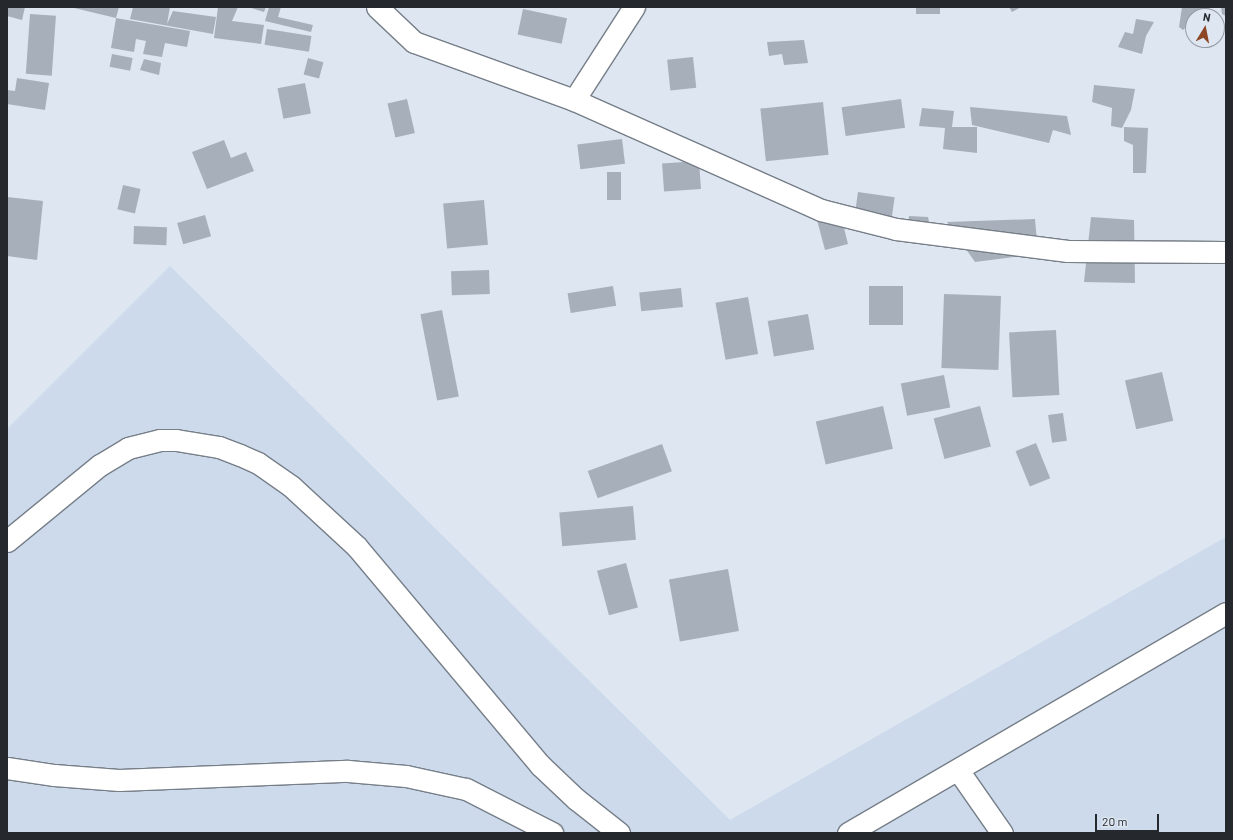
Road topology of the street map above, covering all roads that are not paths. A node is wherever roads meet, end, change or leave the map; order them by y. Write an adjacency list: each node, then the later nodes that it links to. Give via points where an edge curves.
1 (377, 7): 3 (street, via 414,42)
2 (634, 7): 3 (street)
3 (574, 100): 4 (street, via 821,210 896,229 1068,251)
4 (1226, 252)
5 (7, 541): 10 (street, via 100,465 128,448 154,441 176,440 219,447 246,458 292,486 357,547 540,765 576,799)
6 (1226, 613): 8 (street)
7 (7, 768): 9 (street, via 119,780 348,772 406,776 466,789)
8 (958, 770): 11 (street); 12 (street)
9 (552, 833)
10 (619, 833)
11 (848, 833)
12 (1002, 833)

